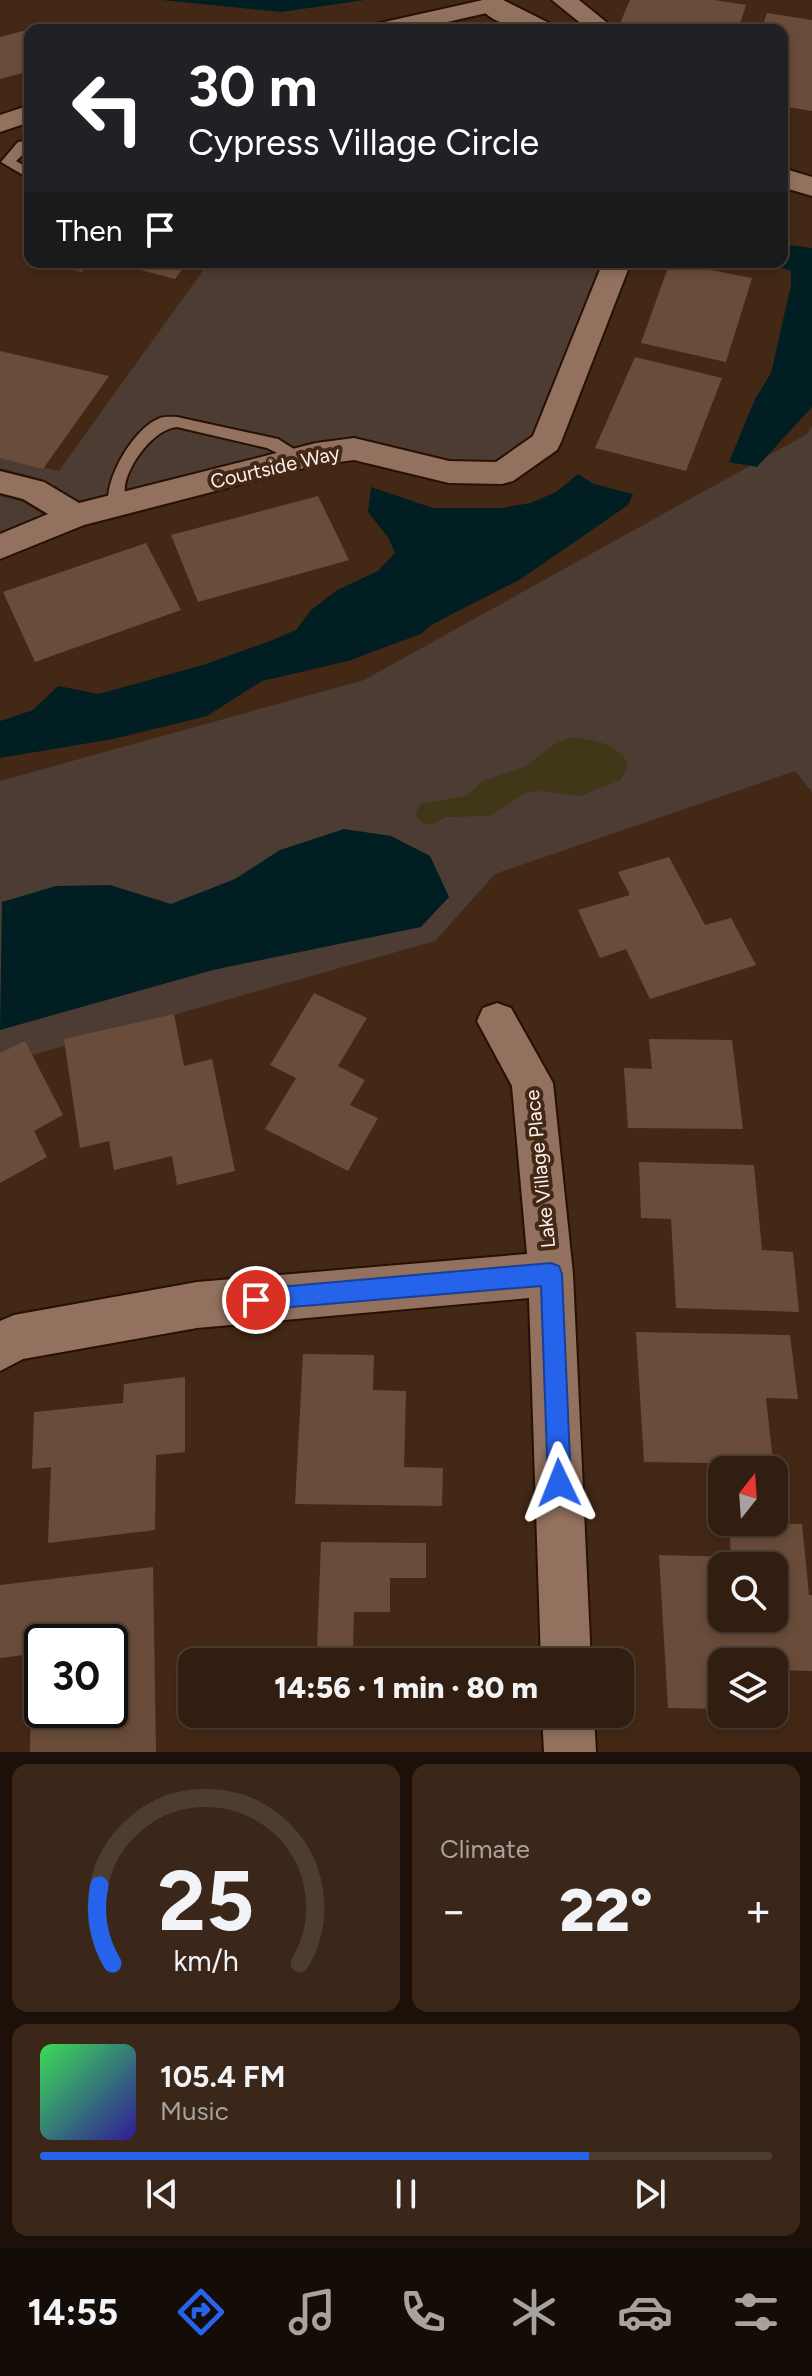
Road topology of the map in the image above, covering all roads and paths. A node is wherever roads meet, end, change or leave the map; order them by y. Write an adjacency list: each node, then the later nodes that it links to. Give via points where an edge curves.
1 (564, 0): 7 (street)
2 (490, 2): 3 (street); 4 (street); 5 (street); 6 (street)
3 (404, 24)
4 (437, 24)
5 (503, 24)
6 (530, 24)
7 (596, 24)
8 (24, 99): 9 (street)
9 (0, 105)
10 (24, 115): 11 (street)
11 (0, 124)
12 (24, 145): 15 (lane, via 8,162)
13 (788, 152): 14 (street)
14 (812, 160)
15 (24, 171)
16 (788, 179): 17 (street)
17 (812, 187)
18 (615, 268): 19 (street, Courtside Way, via 546,442 502,473 449,472 354,449)
19 (300, 458): 21 (street, Courtside Way); 21 (lane, via 272,443 162,423 144,436 117,482)
20 (0, 482): 22 (street, via 33,490)
21 (116, 506): 22 (street, Courtside Way)
22 (75, 516): 23 (street, Courtside Way)
23 (0, 547)
24 (497, 1021): 25 (street, Lake Village Place, via 532,1083)
25 (551, 1274): 26 (street, via 197,1305 14,1338); 27 (street, Lake Village Place)
26 (0, 1348)
27 (565, 1648)
28 (569, 1728): 29 (street)
29 (570, 1752)

